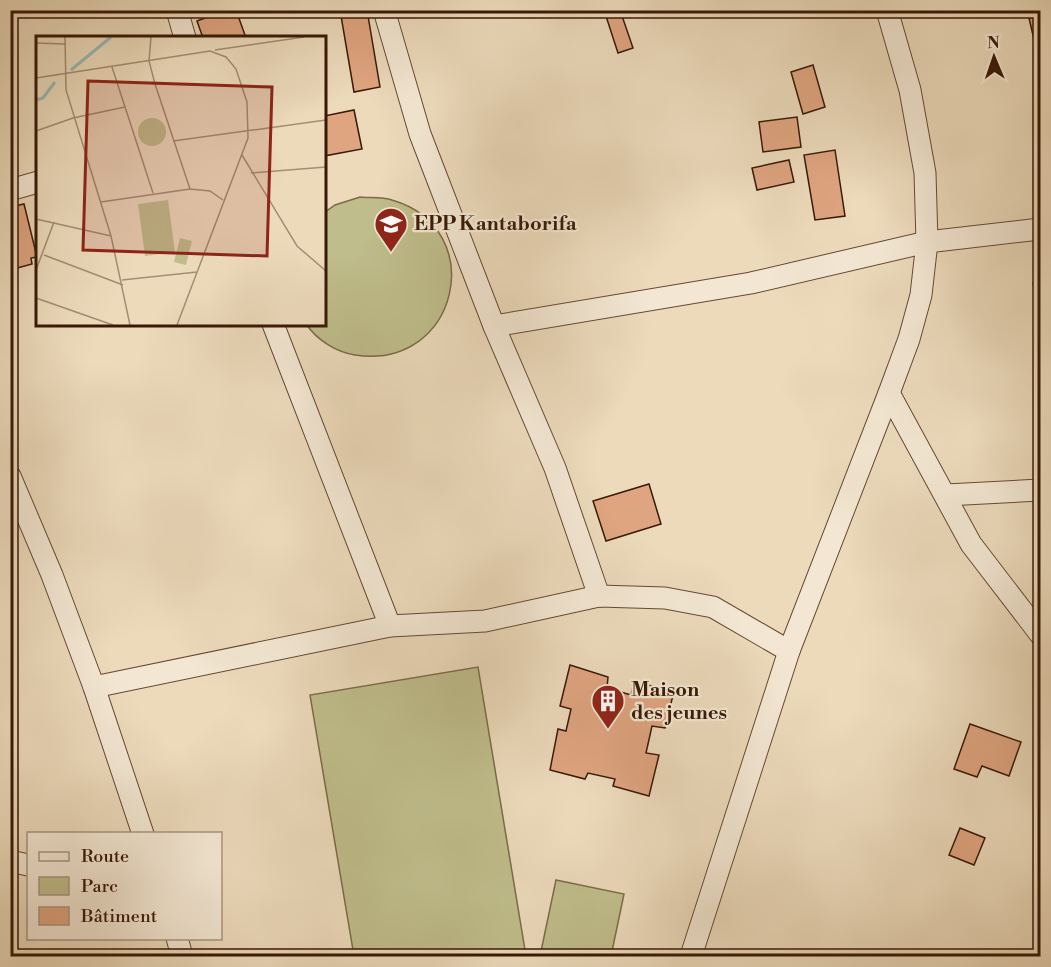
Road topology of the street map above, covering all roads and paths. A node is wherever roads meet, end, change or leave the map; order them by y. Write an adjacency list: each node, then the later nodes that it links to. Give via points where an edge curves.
1 (177, 10): 4 (street)
2 (384, 10): 10 (street, via 420,134)
3 (886, 10): 8 (street, via 910,90 925,173)
4 (184, 36)
5 (36, 183): 6 (street)
6 (10, 190)
7 (1041, 229): 8 (street)
8 (927, 242): 10 (street, via 751,283); 11 (street, via 921,295)
9 (274, 326): 16 (street)
10 (494, 326): 15 (street, via 555,468)
11 (889, 393): 14 (street); 18 (street)
12 (10, 476): 19 (street)
13 (1041, 490): 14 (street)
14 (946, 495): 17 (street, via 971,544)
15 (599, 596): 16 (street, via 485,621); 18 (street, via 665,598 713,607)
16 (390, 626): 19 (street)
17 (1041, 634)
18 (789, 651): 25 (street)
19 (94, 687): 20 (street)
20 (142, 832)
21 (10, 861): 22 (street)
22 (27, 865)
23 (177, 940): 24 (street)
24 (182, 957)
25 (691, 957)

